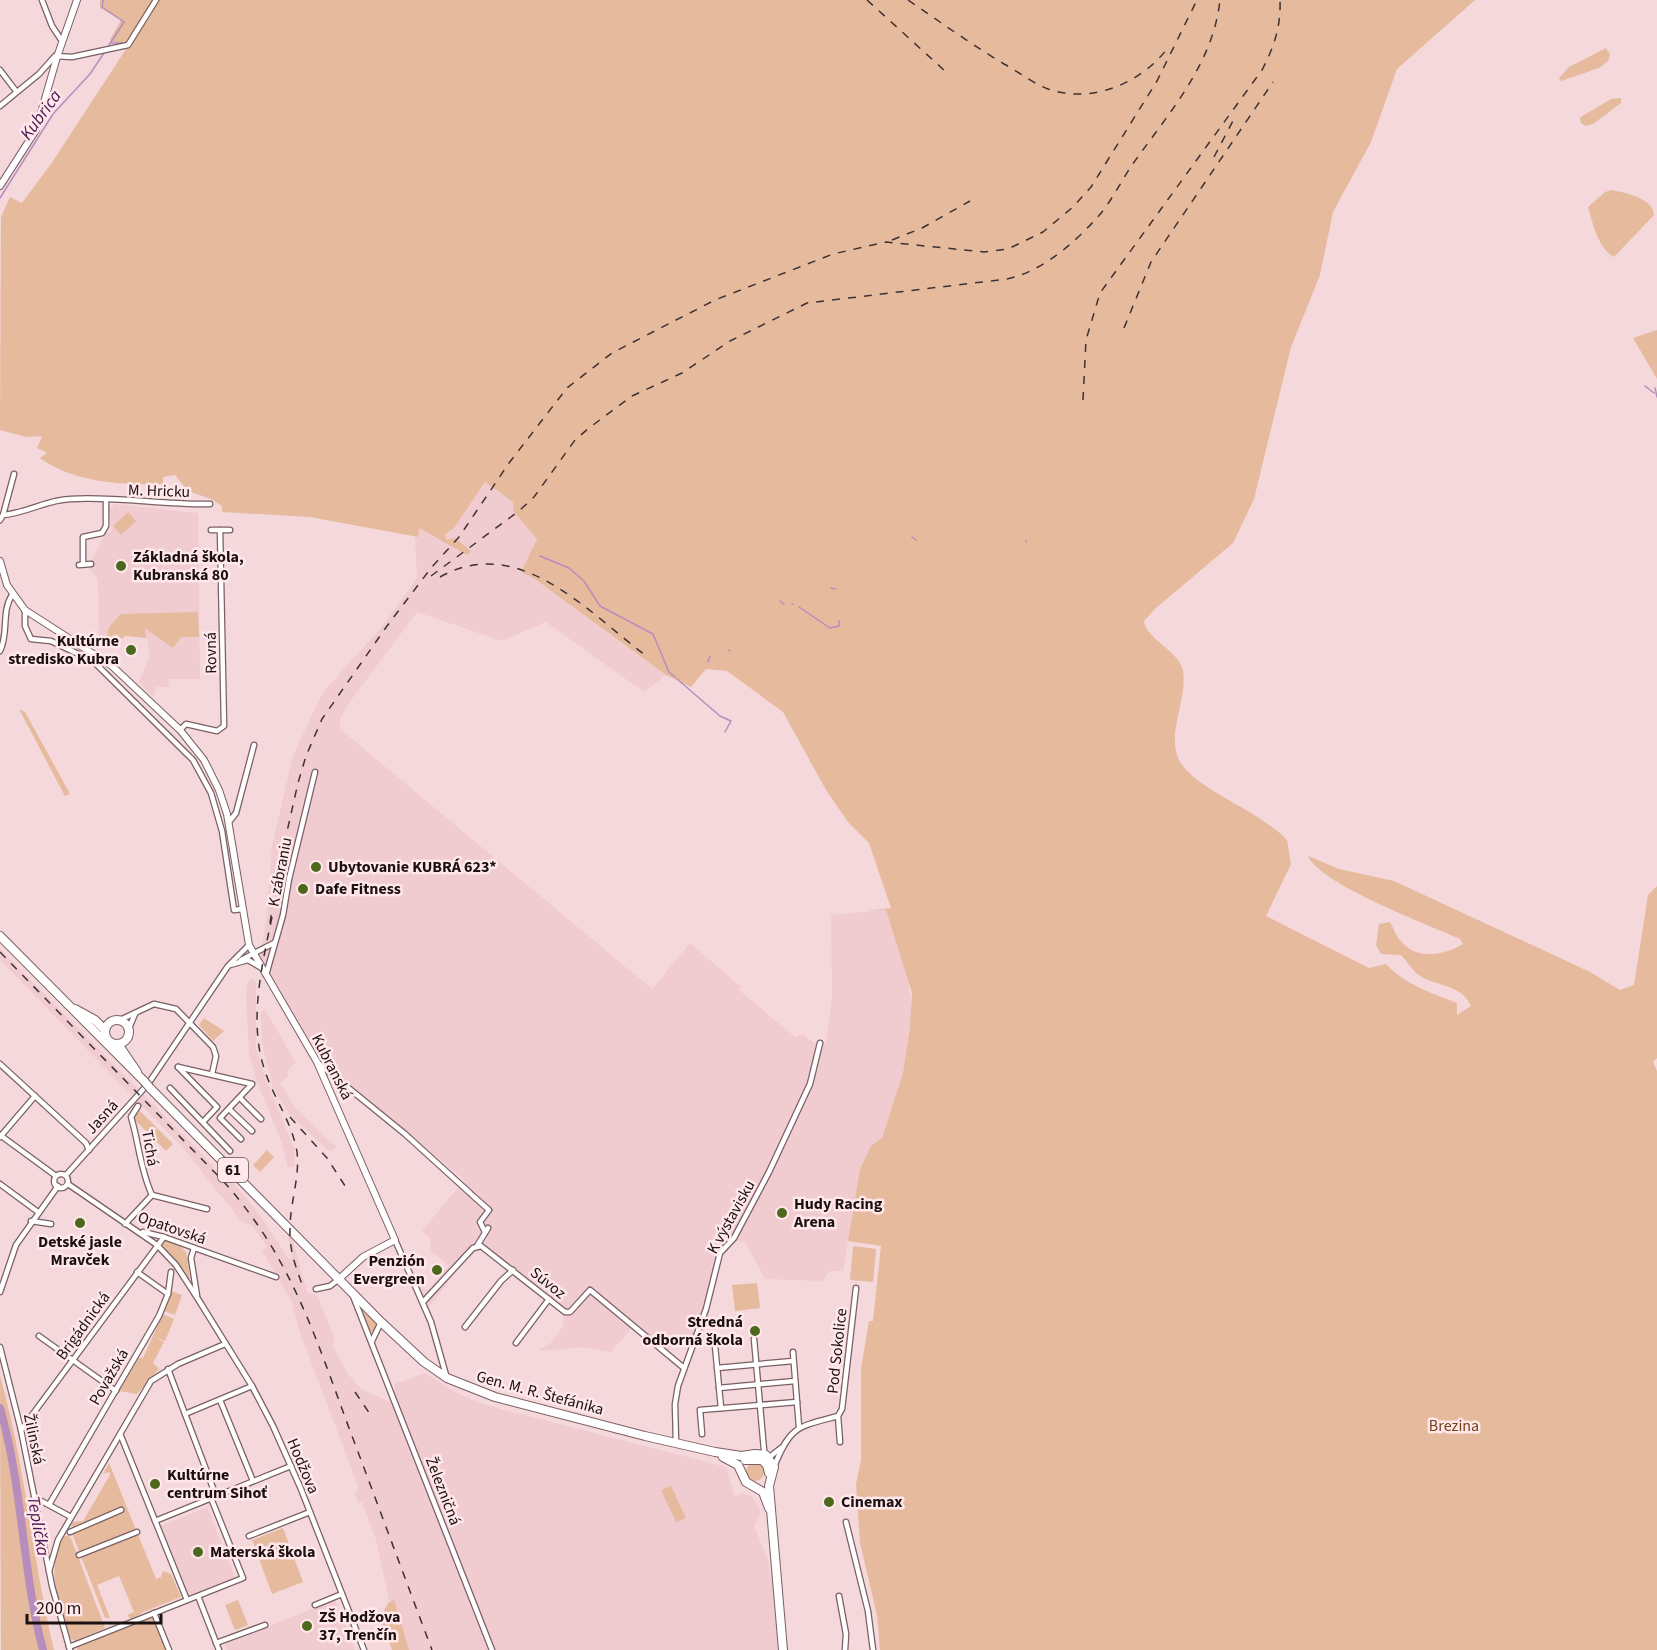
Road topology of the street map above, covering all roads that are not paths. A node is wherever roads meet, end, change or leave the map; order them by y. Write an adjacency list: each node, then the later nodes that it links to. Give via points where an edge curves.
1 (42, 0): 4 (street)
2 (77, 0): 4 (street)
3 (156, 0): 5 (street, via 128,45)
4 (62, 41): 5 (street)
5 (57, 57): 7 (street); 8 (street)
6 (0, 70): 9 (street)
7 (39, 74): 8 (street); 9 (street)
8 (51, 79): 11 (street, via 36,130)
9 (16, 91): 10 (street)
10 (0, 106)
11 (0, 186)
12 (14, 474): 15 (street)
13 (106, 501): 14 (street, M. Hricku); 15 (street, M. Hricku, via 60,500); 20 (street, M. Hricku, via 106,526 102,533 83,537 81,565)
14 (210, 504)
15 (1, 517)
16 (211, 530): 17 (street)
17 (220, 530): 18 (street); 35 (street, Rovná, via 224,726 217,731 186,724)
18 (230, 530)
19 (0, 561): 21 (street, Kubranská)
20 (91, 564)
21 (12, 595): 22 (street, Kubranská); 23 (street)
22 (25, 610): 24 (street, Kubranská); 25 (street, Kubranská, via 29,637)
23 (2, 624): 27 (street, via 4,644)
24 (56, 632): 25 (street); 26 (street, Kubranská)
25 (51, 641): 28 (street, Kubranská)
26 (78, 644): 28 (street); 29 (street, Kubranská)
27 (0, 651)
28 (75, 651): 30 (street, Kubranská)
29 (112, 666): 30 (street); 31 (street, Kubranská)
30 (106, 672): 32 (street, Kubranská)
31 (143, 694): 32 (street); 33 (street, Kubranská)
32 (136, 701): 34 (street, Kubranská)
33 (172, 723): 34 (street); 35 (street, Kubranská)
34 (165, 729): 38 (street, Kubranská)
35 (180, 730): 37 (street, Kubranská)
36 (254, 745): 42 (street)
37 (200, 754): 38 (street); 40 (street, Kubranská)
38 (193, 760): 41 (street, Kubranská)
39 (315, 772): 48 (street, K zábraniu, via 284,915)
40 (219, 790): 41 (street); 42 (street, Kubranská)
41 (211, 793): 43 (street, Kubranská)
42 (230, 826): 43 (street); 44 (street, Kubranská)
43 (222, 831): 45 (street, Kubranská)
44 (237, 871): 45 (street); 46 (street, Kubranská)
45 (229, 872): 46 (street, Kubranská, via 234,910)
46 (242, 909): 49 (street, Kubranská)
47 (0, 936): 55 (main road, 61)
48 (274, 943): 50 (street); 54 (street, K zábraniu)
49 (249, 945): 50 (street, Kubranská); 52 (street, Jasná)
50 (252, 953): 51 (street); 53 (street, Kubranská)
51 (241, 960): 52 (street); 53 (street)
52 (228, 966): 60 (street, Jasná)
53 (261, 967): 54 (street, Kubranská)
54 (266, 975): 65 (street, Kubranská)
55 (64, 1001): 57 (main road, 61); 69 (main road, 61)
56 (135, 1014): 58 (street); 60 (street, via 148,1005 162,1004 176,1009); 61 (street)
57 (95, 1020): 59 (main road, 61); 62 (main road, 61)
58 (120, 1020): 59 (main road, 61); 61 (main road)
59 (110, 1022): 62 (main road)
60 (190, 1023): 68 (street, via 215,1051); 81 (street, Jasná, via 155,1074)
61 (129, 1028): 63 (main road)
62 (105, 1030): 63 (main road, 61, via 109,1040)
63 (122, 1042): 69 (main road, 61)
64 (820, 1043): 126 (street, K výstavisku, via 810,1084 769,1172 734,1238 720,1253 706,1309)
65 (317, 1062): 96 (street, Kubranská); 98 (street, via 489,1210 480,1222 486,1230)
66 (0, 1064): 72 (street)
67 (200, 1071): 68 (street); 70 (street); 70 (street, via 178,1067)
68 (212, 1074): 73 (street, via 255,1083)
69 (141, 1079): 104 (main road, 61, bridge)
70 (189, 1079): 77 (street, via 217,1107)
71 (170, 1088): 77 (street)
72 (35, 1096): 79 (street); 81 (street)
73 (240, 1098): 75 (street); 76 (street)
74 (138, 1106): 88 (street, Tichá, via 131,1117 140,1146 143,1176)
75 (229, 1109): 78 (street); 80 (street, via 220,1118)
76 (261, 1119)
77 (202, 1122): 82 (street)
78 (252, 1131)
79 (0, 1136): 84 (street)
80 (241, 1139)
81 (89, 1150): 83 (street, Jasná)
82 (230, 1151)
83 (66, 1175): 84 (street); 85 (street)
84 (56, 1176): 87 (street)
85 (68, 1184): 87 (street); 93 (street, Opatovská)
86 (0, 1185): 90 (street)
87 (58, 1186): 90 (street)
88 (152, 1195): 89 (street); 93 (street)
89 (207, 1209)
90 (38, 1212): 91 (street)
91 (31, 1221): 92 (street); 107 (street, via 16,1245)
92 (51, 1224)
93 (125, 1224): 94 (street, Opatovská)
94 (140, 1232): 95 (street, Opatovská); 97 (street, Hodžova)
95 (164, 1237): 97 (street, Brigádnická); 99 (street, Opatovská)
96 (395, 1240): 104 (street, via 363,1257); 112 (street, Kubranská)
97 (158, 1245): 101 (street, Brigádnická); 111 (street, Hodžova)
98 (477, 1246): 100 (street, Súvoz, via 485,1247); 112 (street)
99 (194, 1248): 103 (street, Opatovská); 111 (street, Hodžova, via 192,1272)
100 (513, 1270): 110 (street, Súvoz); 114 (street)
101 (137, 1272): 109 (street); 123 (street, Brigádnická)
102 (171, 1272): 109 (street, Považská)
103 (276, 1277)
104 (339, 1279): 106 (street); 108 (main road, 61)
105 (856, 1288): 140 (street, Pod Sokolice)
106 (316, 1289)
107 (0, 1292)
108 (353, 1293): 113 (main road, 61); 117 (street, Železničná)
109 (168, 1294): 134 (street, Považská)
110 (549, 1299): 118 (street); 126 (street, Súvoz, via 570,1312 590,1290)
111 (199, 1301): 119 (street, Hodžova)
112 (423, 1302): 129 (street, Kubranská)
113 (381, 1322): 117 (street); 129 (main road, Gen. M. R. Štefánika / 61)
114 (465, 1327)
115 (39, 1336): 123 (street)
116 (754, 1339): 125 (street)
117 (372, 1341): 185 (street, Železničná)
118 (516, 1343)
119 (225, 1344): 128 (street); 132 (street, Hodžova)
120 (715, 1346): 127 (street)
121 (0, 1347): 142 (street, Žilinská)
122 (794, 1352): 124 (street)
123 (73, 1360): 134 (street); 142 (street, Brigádnická)
124 (794, 1361): 125 (street); 130 (street)
125 (757, 1364): 127 (street); 131 (street)
126 (684, 1368): 146 (street, K výstavisku, via 675,1398)
127 (717, 1368): 133 (street)
128 (168, 1369): 139 (street); 144 (street, via 151,1381)
129 (447, 1378): 146 (main road, Gen. M. R. Štefánika / 61, via 495,1397)
130 (795, 1381): 131 (street); 136 (street)
131 (759, 1385): 133 (street); 137 (street)
132 (252, 1386): 135 (street); 151 (street, Hodžova)
133 (719, 1388): 138 (street)
134 (116, 1391): 159 (street, Považská)
135 (220, 1400): 139 (street); 154 (street)
136 (797, 1401): 137 (street); 141 (street)
137 (760, 1405): 138 (street); 149 (street)
138 (721, 1408): 143 (street, via 700,1410)
139 (185, 1414): 158 (street)
140 (838, 1416): 141 (street, Pod Sokolice); 145 (street, Pod Sokolice)
141 (799, 1426): 147 (street)
142 (21, 1430): 157 (street, Žilinská)
143 (702, 1434)
144 (121, 1435): 163 (street); 164 (street)
145 (840, 1442)
146 (676, 1443): 148 (main road, 61)
147 (781, 1448): 149 (street); 152 (street)
148 (725, 1456): 149 (main road, 61); 150 (main road, 61); 153 (main road, 61); 155 (main road)
149 (767, 1456): 150 (main road, 61); 152 (main road); 156 (main road, 61, via 769,1469)
150 (751, 1459): 153 (main road)
151 (291, 1466): 154 (street); 162 (street, Hodžova)
152 (774, 1467): 156 (main road)
153 (742, 1472): 155 (main road); 156 (main road, 61, via 746,1482)
154 (253, 1481): 158 (street)
155 (741, 1482): 160 (main road)
156 (764, 1483): 160 (main road, 61)
157 (34, 1497): 159 (street); 170 (street, Žilinská)
158 (214, 1497): 164 (street); 174 (street, via 243,1578)
159 (50, 1503): 163 (street)
160 (769, 1505): 186 (main road, 61)
161 (121, 1510): 166 (street)
162 (310, 1512): 168 (street); 173 (street, Hodžova)
163 (71, 1517): 169 (street)
164 (155, 1521): 176 (street)
165 (846, 1522): 188 (street, via 868,1611)
166 (70, 1532)
167 (137, 1532): 171 (street)
168 (249, 1536)
169 (58, 1540): 170 (street); 172 (street)
170 (44, 1548): 172 (street, Žilinská)
171 (80, 1555)
172 (49, 1573): 181 (street)
173 (342, 1594): 177 (street); 184 (street, Hodžova)
174 (198, 1596): 176 (street); 180 (street)
175 (838, 1596): 187 (street, via 846,1634)
176 (186, 1600): 178 (street)
177 (315, 1605)
178 (154, 1613): 181 (street); 182 (street)
179 (265, 1625): 180 (street)
180 (216, 1643): 183 (street)
181 (70, 1649)
182 (169, 1650)
183 (219, 1650)
184 (364, 1650)
185 (492, 1650)
186 (783, 1650)
187 (845, 1650)
188 (873, 1650)

